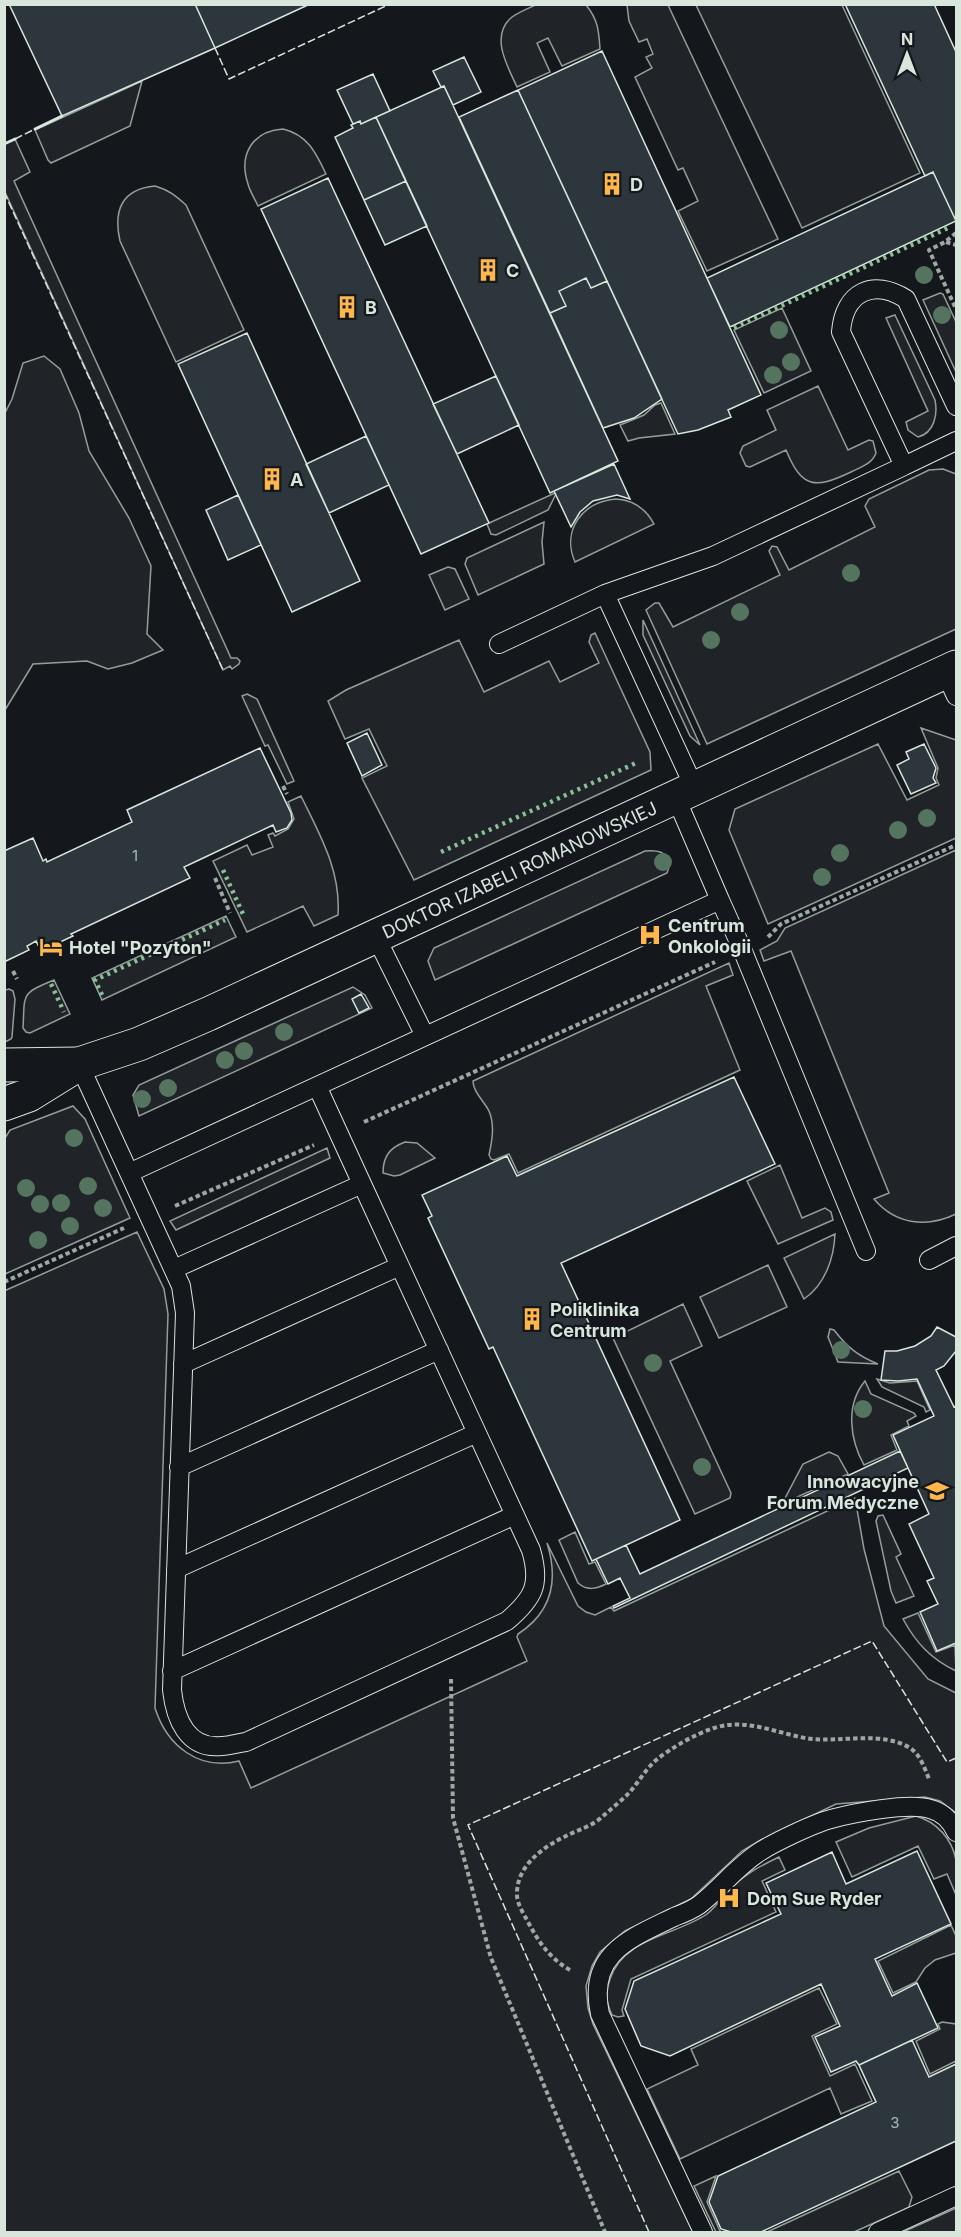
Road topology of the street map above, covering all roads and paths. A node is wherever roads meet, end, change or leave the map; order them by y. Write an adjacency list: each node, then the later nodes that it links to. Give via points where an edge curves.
1 (957, 233): 3 (path)
2 (957, 240): 3 (path)
3 (945, 242): 4 (path); 5 (path, via 929,250)
4 (957, 245)
5 (957, 309)
6 (957, 406): 8 (lane, via 906,299 879,288 861,293 849,304 842,317 841,332)
7 (957, 441): 8 (lane)
8 (904, 465): 9 (lane, via 713,556)
9 (605, 594): 10 (lane); 13 (lane)
10 (499, 644)
11 (953, 678): 13 (street, DOKTOR IZABELI ROMANOWSKIEJ)
12 (283, 786): 14 (path)
13 (686, 793): 17 (lane); 19 (street, DOKTOR IZABELI ROMANOWSKIEJ)
14 (286, 794)
15 (957, 845): 20 (path, via 781,924 764,940)
16 (215, 878): 18 (path)
17 (720, 900): 20 (lane); 23 (lane)
18 (230, 913)
19 (376, 937): 23 (lane); 24 (street, DOKTOR IZABELI ROMANOWSKIEJ, via 149,1040)
20 (742, 949): 28 (path); 33 (lane)
21 (13, 971): 22 (path)
22 (17, 979)
23 (425, 1036): 26 (lane)
24 (79, 1064): 25 (street, DOKTOR IZABELI ROMANOWSKIEJ); 27 (street, DOKTOR IZABELI ROMANOWSKIEJ, via 29,1095); 29 (lane)
25 (4, 1065)
26 (317, 1086): 28 (lane); 29 (lane)
27 (4, 1104)
28 (339, 1134): 30 (lane); 31 (path)
29 (129, 1173): 31 (lane)
30 (362, 1184): 35 (lane); 36 (lane)
31 (149, 1218): 36 (lane); 37 (path)
32 (957, 1246): 34 (lane)
33 (866, 1251)
34 (929, 1260)
35 (400, 1266): 38 (lane); 39 (lane)
36 (174, 1269): 39 (lane, via 185,1313)
37 (4, 1282)
38 (439, 1350): 40 (lane); 41 (lane)
39 (183, 1365): 41 (lane)
40 (477, 1433): 42 (lane); 43 (lane)
41 (179, 1467): 43 (lane)
42 (515, 1515): 44 (lane, via 537,1569 525,1606 507,1621); 45 (lane)
43 (176, 1569): 45 (lane)
44 (450, 1647): 45 (lane, via 246,1742 220,1747 201,1743 184,1730 174,1712); 50 (path, via 453,1818 491,1958)
45 (172, 1671)
46 (930, 1808): 47 (lane, via 942,1814); 48 (lane, via 898,1807 830,1819 762,1850 738,1867 698,1906 618,1947); 48 (path, via 933,1796 922,1764 911,1749 894,1742 814,1739 750,1725 715,1727 681,1744 655,1762 629,1793 597,1821 537,1854 523,1870 517,1897 538,1941 551,1957 572,1972)
47 (957, 1832)
48 (598, 1979): 51 (lane, via 600,2014)
49 (957, 2196): 52 (lane)
50 (605, 2232)
51 (704, 2232)
52 (878, 2232)

